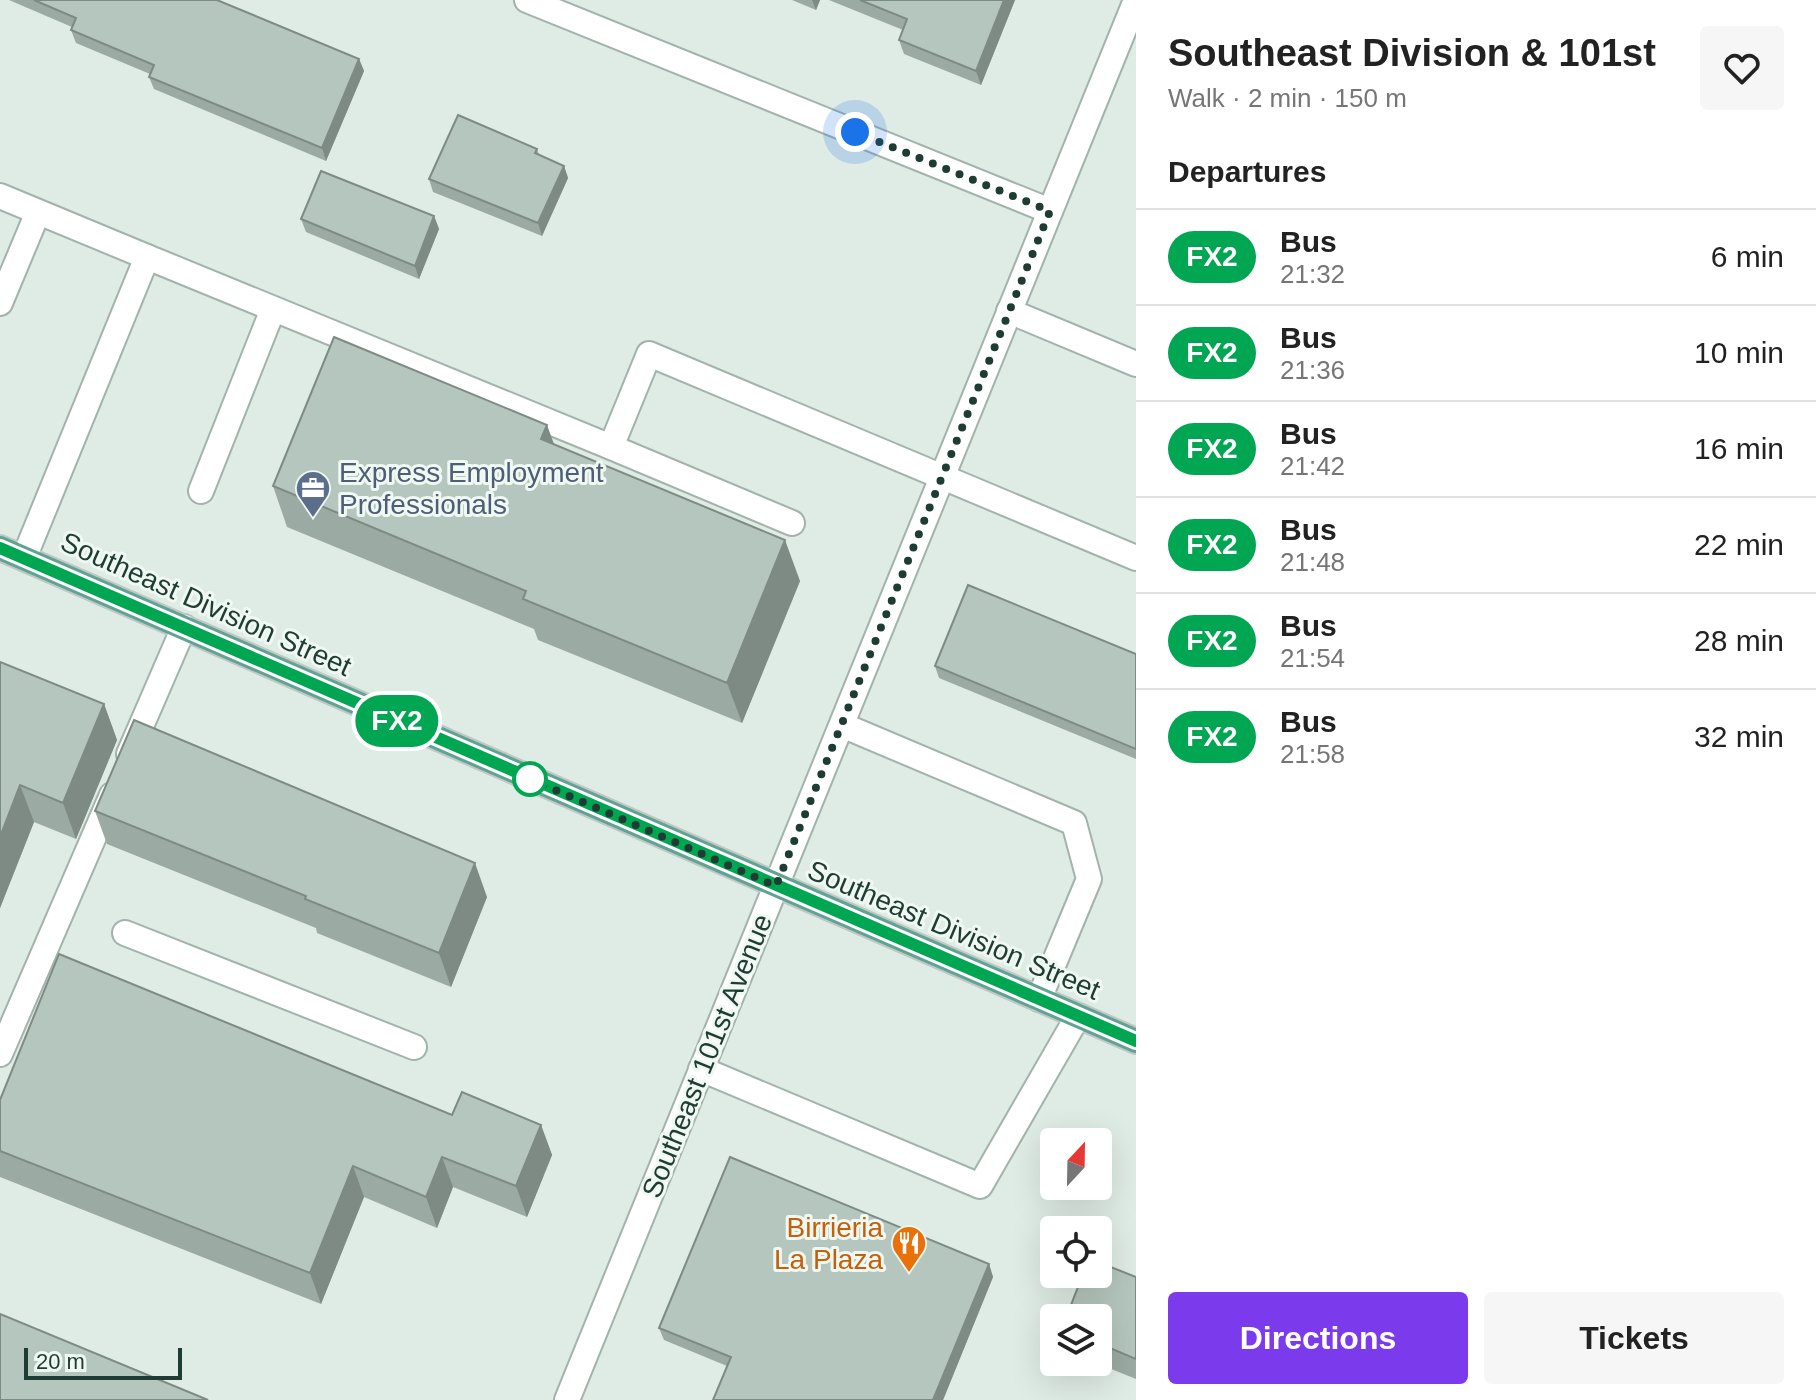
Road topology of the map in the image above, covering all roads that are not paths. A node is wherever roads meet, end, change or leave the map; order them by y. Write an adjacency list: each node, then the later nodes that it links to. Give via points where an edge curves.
1 (527, 0): 4 (street)
2 (1136, 0): 4 (street, Southeast 101st Avenue)
3 (0, 196): 5 (street)
4 (1050, 211): 9 (street, Southeast 101st Avenue)
5 (38, 212): 6 (street); 7 (street)
6 (147, 257): 8 (street); 16 (street)
7 (0, 303)
8 (273, 309): 11 (street); 13 (street)
9 (1009, 311): 10 (street); 12 (street, Southeast 101st Avenue)
10 (1136, 364)
11 (611, 447): 12 (street, via 649,354); 14 (street)
12 (943, 475): 17 (street); 19 (street, Southeast 101st Avenue)
13 (201, 491)
14 (792, 523)
15 (0, 548): 16 (main road, Southeast Division Street)
16 (24, 558): 18 (main road, Southeast Division Street)
17 (1136, 558)
18 (184, 627): 20 (main road, Southeast Division Street); 26 (street)
19 (842, 725): 20 (street, Southeast 101st Avenue); 22 (street, via 1074,823 1089,879)
20 (776, 886): 22 (main road, Southeast Division Street); 27 (street, Southeast 101st Avenue)
21 (125, 933): 25 (street)
22 (1039, 999): 23 (main road, Southeast Division Street)
23 (1078, 1016): 24 (main road, Southeast Division Street); 27 (street, via 980,1186)
24 (1135, 1038)
25 (414, 1047)
26 (0, 1054)
27 (701, 1069): 28 (street, Southeast 101st Avenue)
28 (567, 1400)

